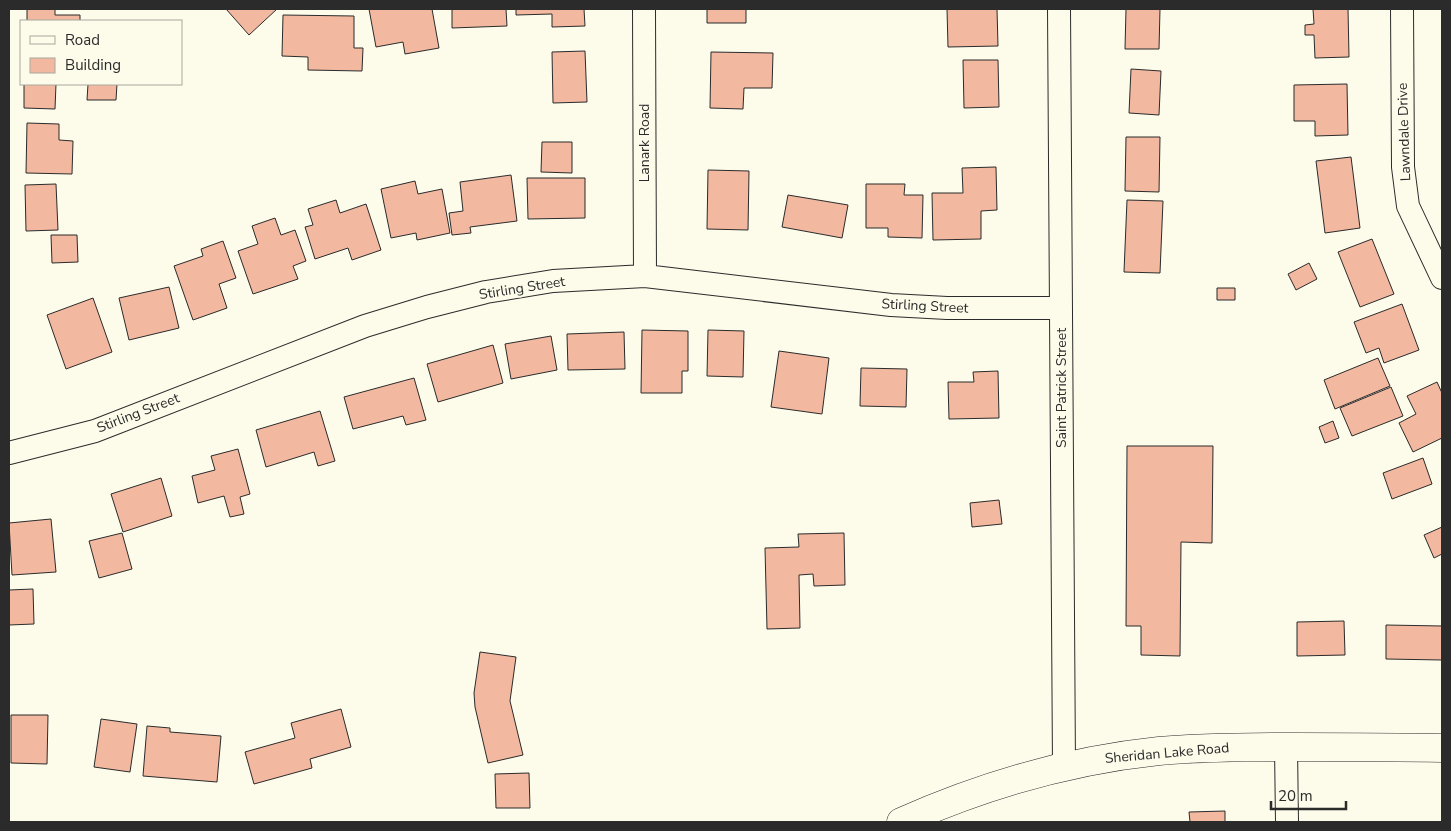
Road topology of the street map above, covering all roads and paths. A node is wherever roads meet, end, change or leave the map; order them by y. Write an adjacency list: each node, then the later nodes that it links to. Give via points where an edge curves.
1 (644, 9): 4 (street, Lanark Road)
2 (1059, 9): 6 (street, Saint Patrick Street)
3 (1402, 9): 5 (street, Lawndale Drive, via 1403,167 1408,206)
4 (645, 276): 6 (street, Stirling Street, via 891,305); 7 (street, Stirling Street, via 553,281 486,292 426,307 365,326 95,431)
5 (1442, 278)
6 (1060, 308): 10 (street, Saint Patrick Street)
7 (9, 452)
8 (1286, 747): 9 (main road, Sheridan Lake Road); 10 (main road, Sheridan Lake Road, via 1159,751); 12 (street)
9 (1442, 748)
10 (1064, 768): 11 (main road, Sheridan Lake Road, via 978,792)
11 (901, 822)
12 (1287, 822)

